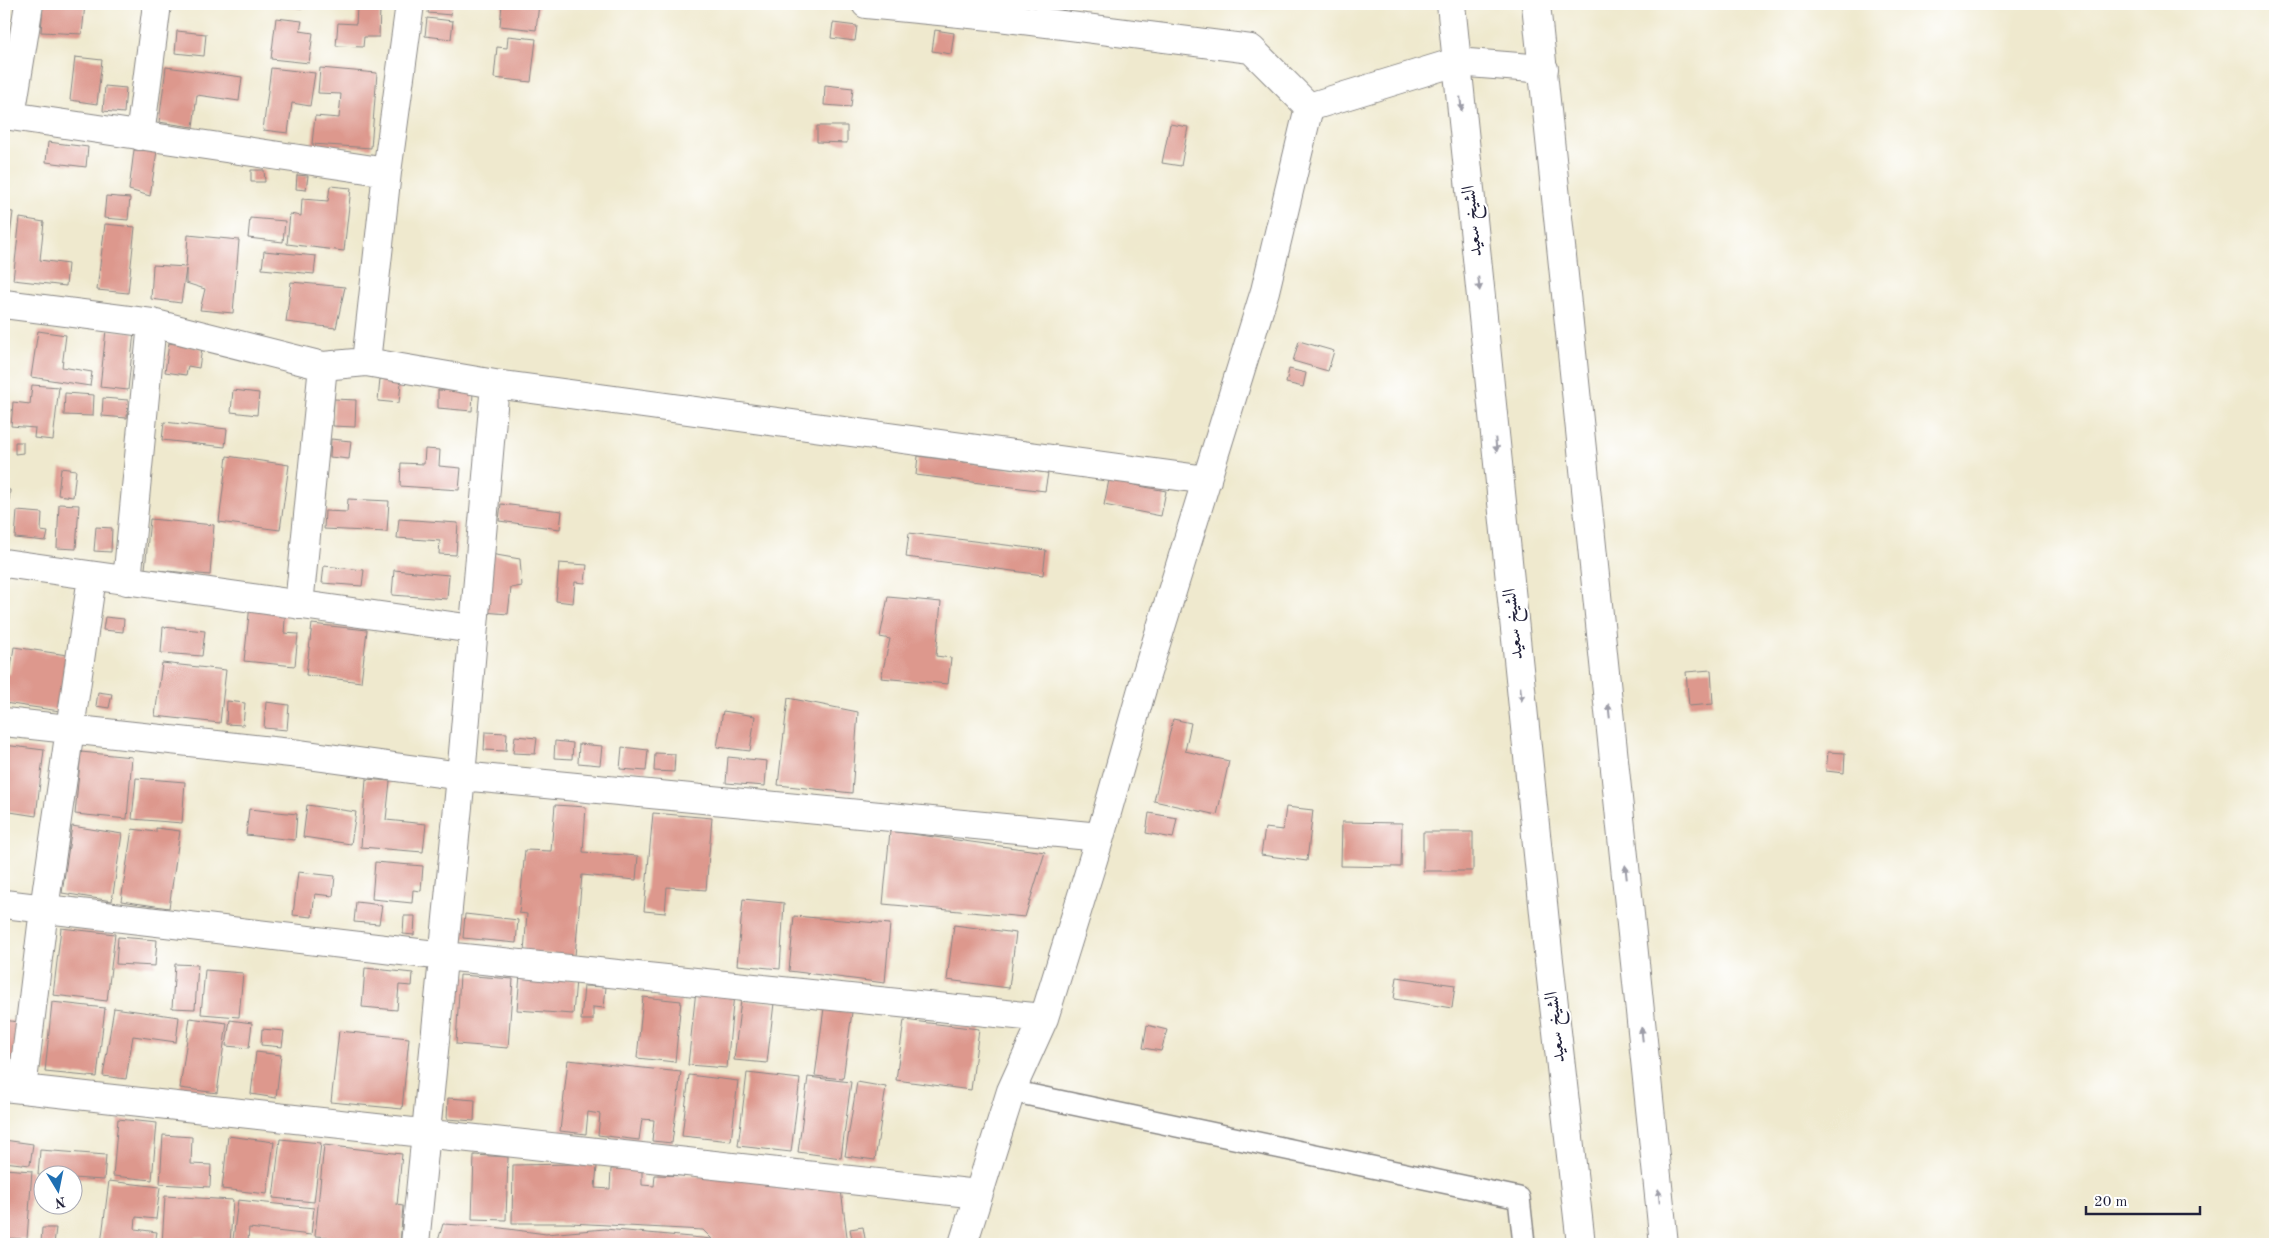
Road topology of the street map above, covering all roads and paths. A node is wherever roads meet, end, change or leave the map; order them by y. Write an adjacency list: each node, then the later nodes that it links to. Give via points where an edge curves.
1 (29, 4): 10 (street)
2 (157, 4): 11 (street)
3 (410, 4): 12 (street)
4 (866, 4): 9 (street, via 991,16 1250,49)
5 (1450, 4): 7 (street, الشيخ سعيد)
6 (1536, 4): 8 (street)
7 (1456, 62): 8 (street); 9 (street); 39 (street, الشيخ سعيد, one-way to 39)
8 (1544, 69): 40 (street, one-way to 8)
9 (1309, 107): 18 (street, via 1265,291)
10 (8, 115): 11 (street)
11 (140, 136): 12 (street)
12 (387, 172): 15 (street)
13 (4, 304): 14 (street)
14 (152, 324): 16 (street); 21 (street)
15 (366, 362): 16 (street); 17 (street)
16 (323, 366): 22 (street)
17 (496, 384): 18 (street); 23 (street)
18 (1206, 480): 27 (street)
19 (4, 564): 20 (street)
20 (92, 576): 21 (street); 25 (street)
21 (127, 581): 22 (street)
22 (299, 605): 23 (street)
23 (473, 630): 26 (street)
24 (4, 722): 25 (street)
25 (71, 730): 26 (street, via 300,754); 29 (street)
26 (462, 776): 27 (street); 30 (street)
27 (1100, 837): 31 (street)
28 (4, 904): 29 (street)
29 (44, 909): 30 (street); 32 (street)
30 (444, 956): 31 (street); 34 (street)
31 (1044, 1018): 33 (street)
32 (13, 1088): 34 (street)
33 (1011, 1090): 35 (street); 38 (lane, via 1519,1198)
34 (425, 1134): 35 (street); 36 (street)
35 (978, 1194): 37 (street)
36 (415, 1244)
37 (962, 1244)
38 (1524, 1244)
39 (1580, 1244)
40 (1664, 1244)

